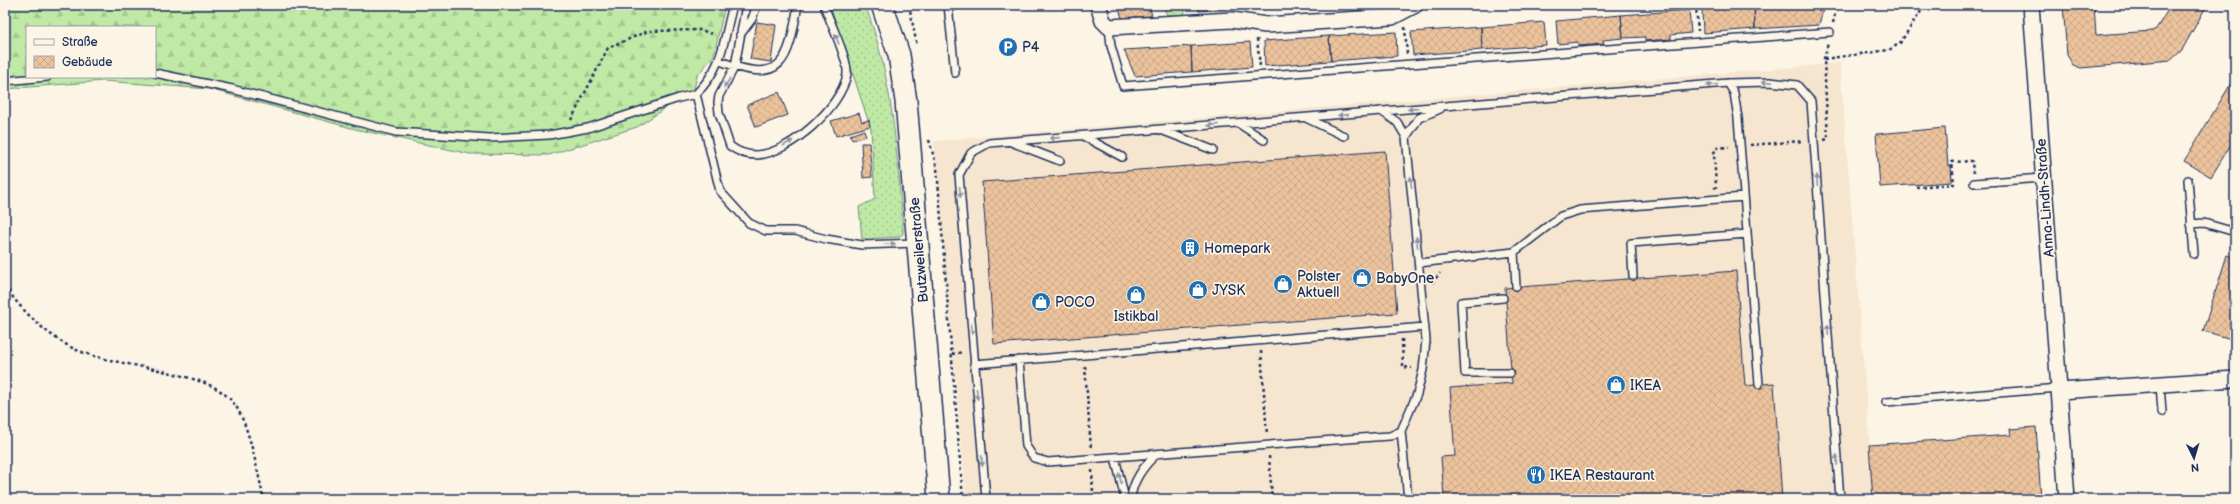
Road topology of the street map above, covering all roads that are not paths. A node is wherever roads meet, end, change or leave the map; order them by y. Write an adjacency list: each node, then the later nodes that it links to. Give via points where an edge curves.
1 (733, 5): 15 (lane)
2 (746, 5): 14 (lane)
3 (757, 5): 14 (lane, via 752,19)
4 (798, 5): 16 (lane, via 788,55 781,63 772,70 762,72)
5 (824, 5): 16 (lane, one-way to 5, via 718,102 730,146 745,154 757,155 786,145 811,127 826,111 840,94 845,81 845,60)
6 (882, 5): 43 (street, Butzweilerstraße, via 899,55 906,101)
7 (956, 5): 10 (lane)
8 (1098, 5): 12 (street, via 1103,21)
9 (2031, 5): 36 (street, Anna-Lindh-Straße)
10 (948, 6): 18 (lane)
11 (1409, 8): 12 (street, via 1392,17 1266,25 1232,20)
12 (1109, 27): 13 (lane, via 1111,46 1123,86)
13 (1830, 32)
14 (740, 35): 16 (lane)
15 (720, 61): 16 (lane); 22 (lane, via 706,84)
16 (735, 66)
17 (156, 73): 22 (lane, via 232,89 396,132 490,138 588,128)
18 (955, 73)
19 (36, 78): 20 (lane)
20 (5, 81)
21 (1728, 83): 23 (lane, one-way to 23); 39 (lane, via 1734,92 1738,118); 68 (lane, one-way to 21, via 1811,101 1798,85 1770,82)
22 (696, 94): 43 (lane, one-way to 43, via 720,191 749,223 766,231 796,231 862,245)
23 (1446, 106): 24 (lane, one-way to 24); 30 (lane, via 1419,118)
24 (1381, 111): 25 (lane, one-way to 25); 30 (lane, via 1397,122)
25 (1306, 117): 26 (lane); 29 (lane)
26 (1238, 123): 27 (lane, one-way to 27); 31 (lane)
27 (1159, 130): 28 (lane); 33 (lane)
28 (1083, 136): 32 (lane, one-way to 32); 34 (lane)
29 (1344, 136)
30 (1406, 137): 46 (lane, one-way to 30)
31 (1264, 140)
32 (1009, 142): 35 (lane); 52 (lane, one-way to 52, via 989,143 971,153 959,175)
33 (1213, 150)
34 (1122, 157)
35 (1060, 161)
36 (2044, 178): 38 (lane); 57 (street, Anna-Lindh-Straße)
37 (2188, 180): 40 (lane)
38 (1974, 183)
39 (1744, 197): 42 (lane); 44 (lane, via 1580,210 1561,216)
40 (2192, 224): 41 (lane, via 2204,223); 45 (lane)
41 (2235, 232)
42 (1747, 234): 47 (lane, via 1631,243); 55 (lane)
43 (918, 243): 64 (street, Butzweilerstraße)
44 (1514, 252): 46 (lane); 48 (lane)
45 (2194, 254)
46 (1419, 263): 50 (lane)
47 (1633, 276)
48 (1516, 286)
49 (1503, 298): 53 (lane, via 1461,302 1466,373)
50 (1425, 327): 51 (lane); 60 (lane, via 1423,370 1417,394)
51 (1019, 360): 52 (lane); 62 (lane, via 1026,446 1034,458 1048,462)
52 (974, 364): 65 (lane, one-way to 65)
53 (1510, 373)
54 (2235, 379): 56 (street)
55 (1759, 384)
56 (2160, 384): 57 (street); 59 (lane)
57 (2059, 390): 58 (lane); 69 (street, Anna-Lindh-Straße)
58 (1886, 402)
59 (2162, 412)
60 (1401, 431): 61 (lane, via 1390,436); 63 (lane)
61 (1157, 454): 62 (lane); 67 (lane, via 1148,461)
62 (1115, 457): 66 (lane, one-way to 62)
63 (1408, 496)
64 (939, 499)
65 (986, 499)
66 (1125, 499)
67 (1130, 499)
68 (1840, 499)
69 (2067, 499)

